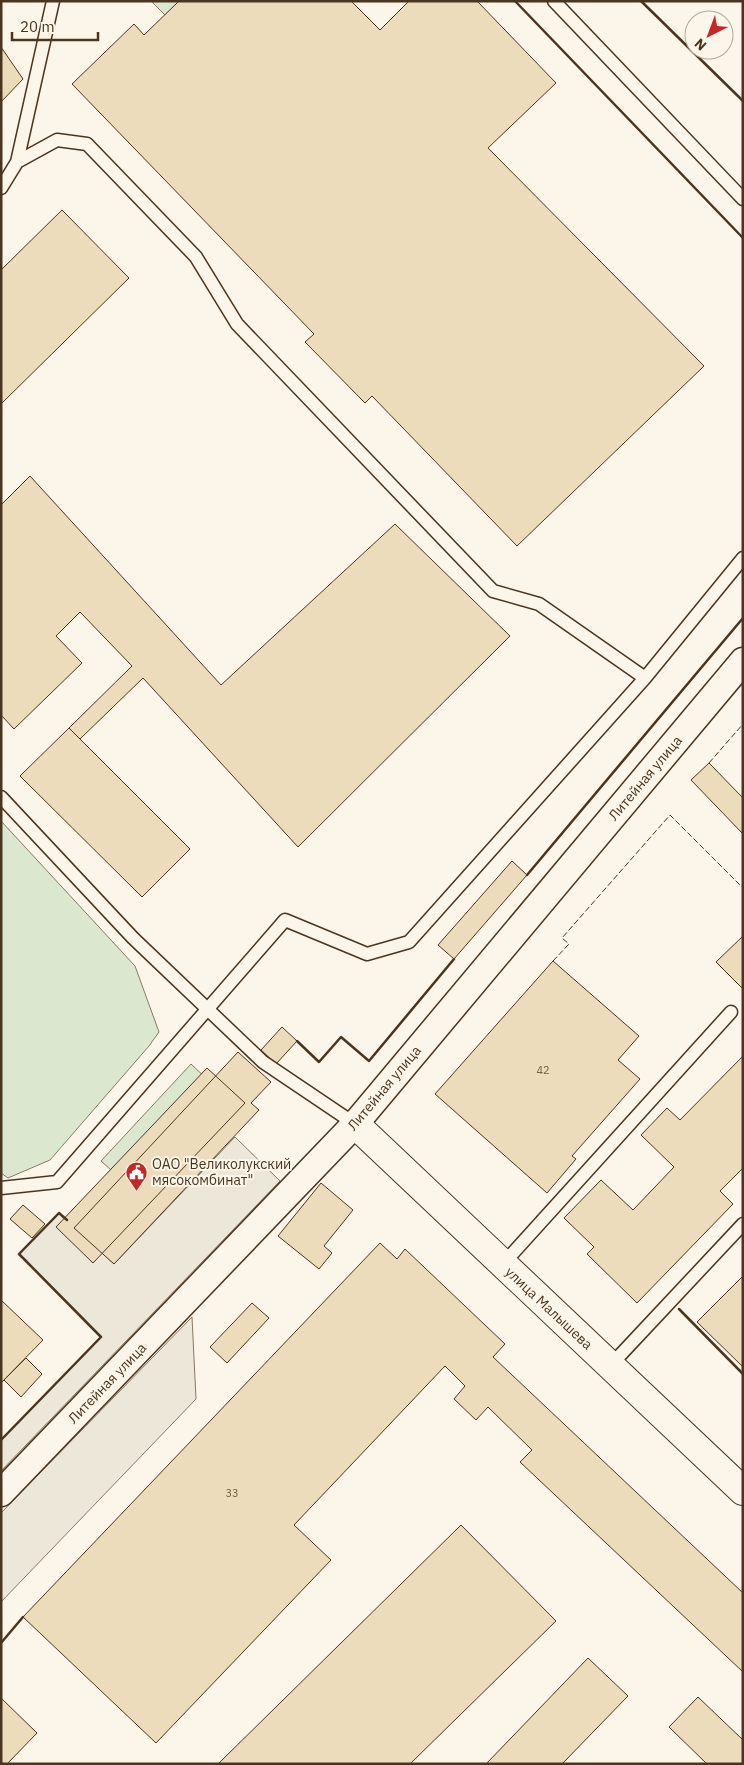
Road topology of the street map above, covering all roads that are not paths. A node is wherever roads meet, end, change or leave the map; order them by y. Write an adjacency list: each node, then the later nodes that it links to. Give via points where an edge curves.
1 (53, 1): 3 (lane)
2 (554, 1): 5 (lane)
3 (17, 162): 4 (lane); 8 (lane, via 57,140 87,144 196,257 237,324 493,591 539,604)
4 (1, 188)
5 (743, 199)
6 (743, 558): 8 (lane)
7 (743, 661): 12 (street, Литейная улица)
8 (645, 678): 10 (lane, via 409,942 367,954 285,920)
9 (1, 796): 10 (lane, via 133,938)
10 (208, 1010): 12 (lane, via 263,1062); 13 (lane, via 57,1182)
11 (731, 1012): 15 (lane)
12 (355, 1124): 15 (street, улица Малышева); 18 (street, Литейная улица)
13 (1, 1188)
14 (743, 1224): 16 (lane)
15 (503, 1264): 16 (street, улица Малышева)
16 (610, 1366): 17 (street, улица Малышева)
17 (743, 1491)
18 (1, 1493)

